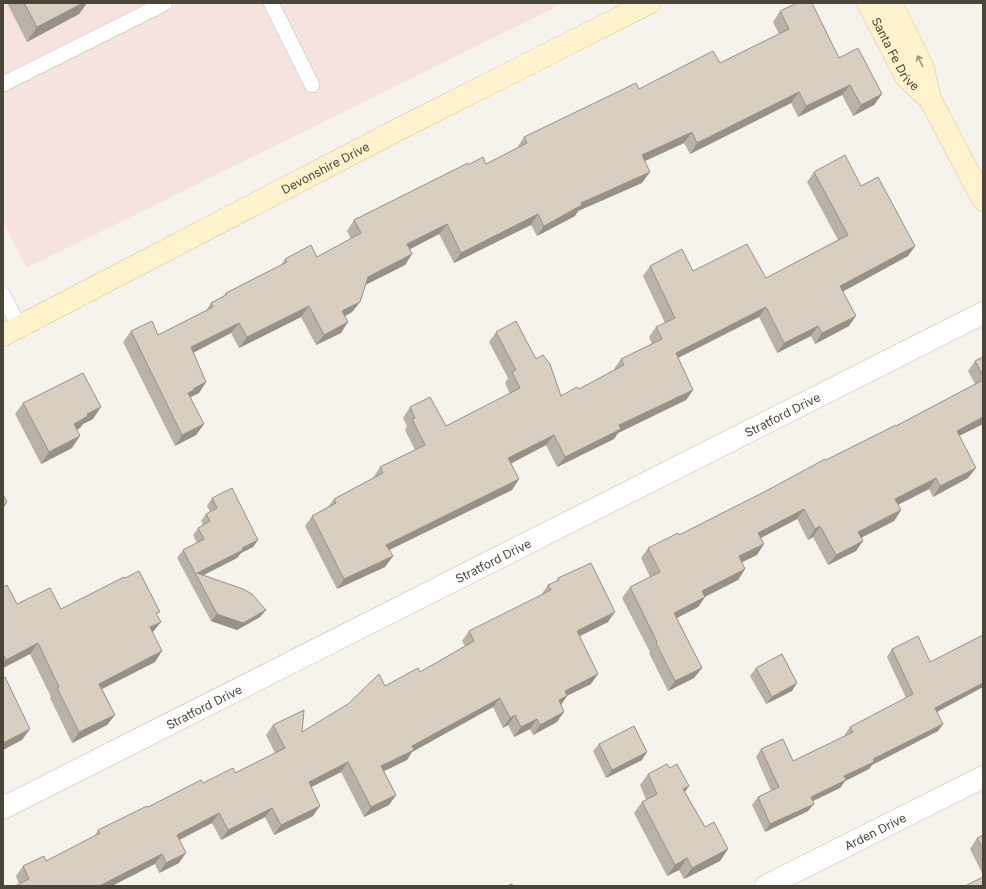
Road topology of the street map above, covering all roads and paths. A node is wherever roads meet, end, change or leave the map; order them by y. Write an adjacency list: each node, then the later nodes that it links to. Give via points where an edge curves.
1 (166, 3): 6 (lane)
2 (271, 3): 7 (lane)
3 (649, 3): 12 (street, Devonshire Drive)
4 (868, 3): 8 (street, Santa Fe Drive, via 906,77)
5 (891, 3): 8 (street, Santa Fe Drive, one-way to 5, via 923,68)
6 (3, 84)
7 (312, 85)
8 (930, 98): 9 (street, Santa Fe Drive)
9 (983, 200)
10 (3, 295): 12 (lane)
11 (983, 313): 14 (street, Stratford Drive)
12 (11, 330)
13 (983, 777): 15 (street, Arden Drive)
14 (3, 808)
15 (766, 886)

